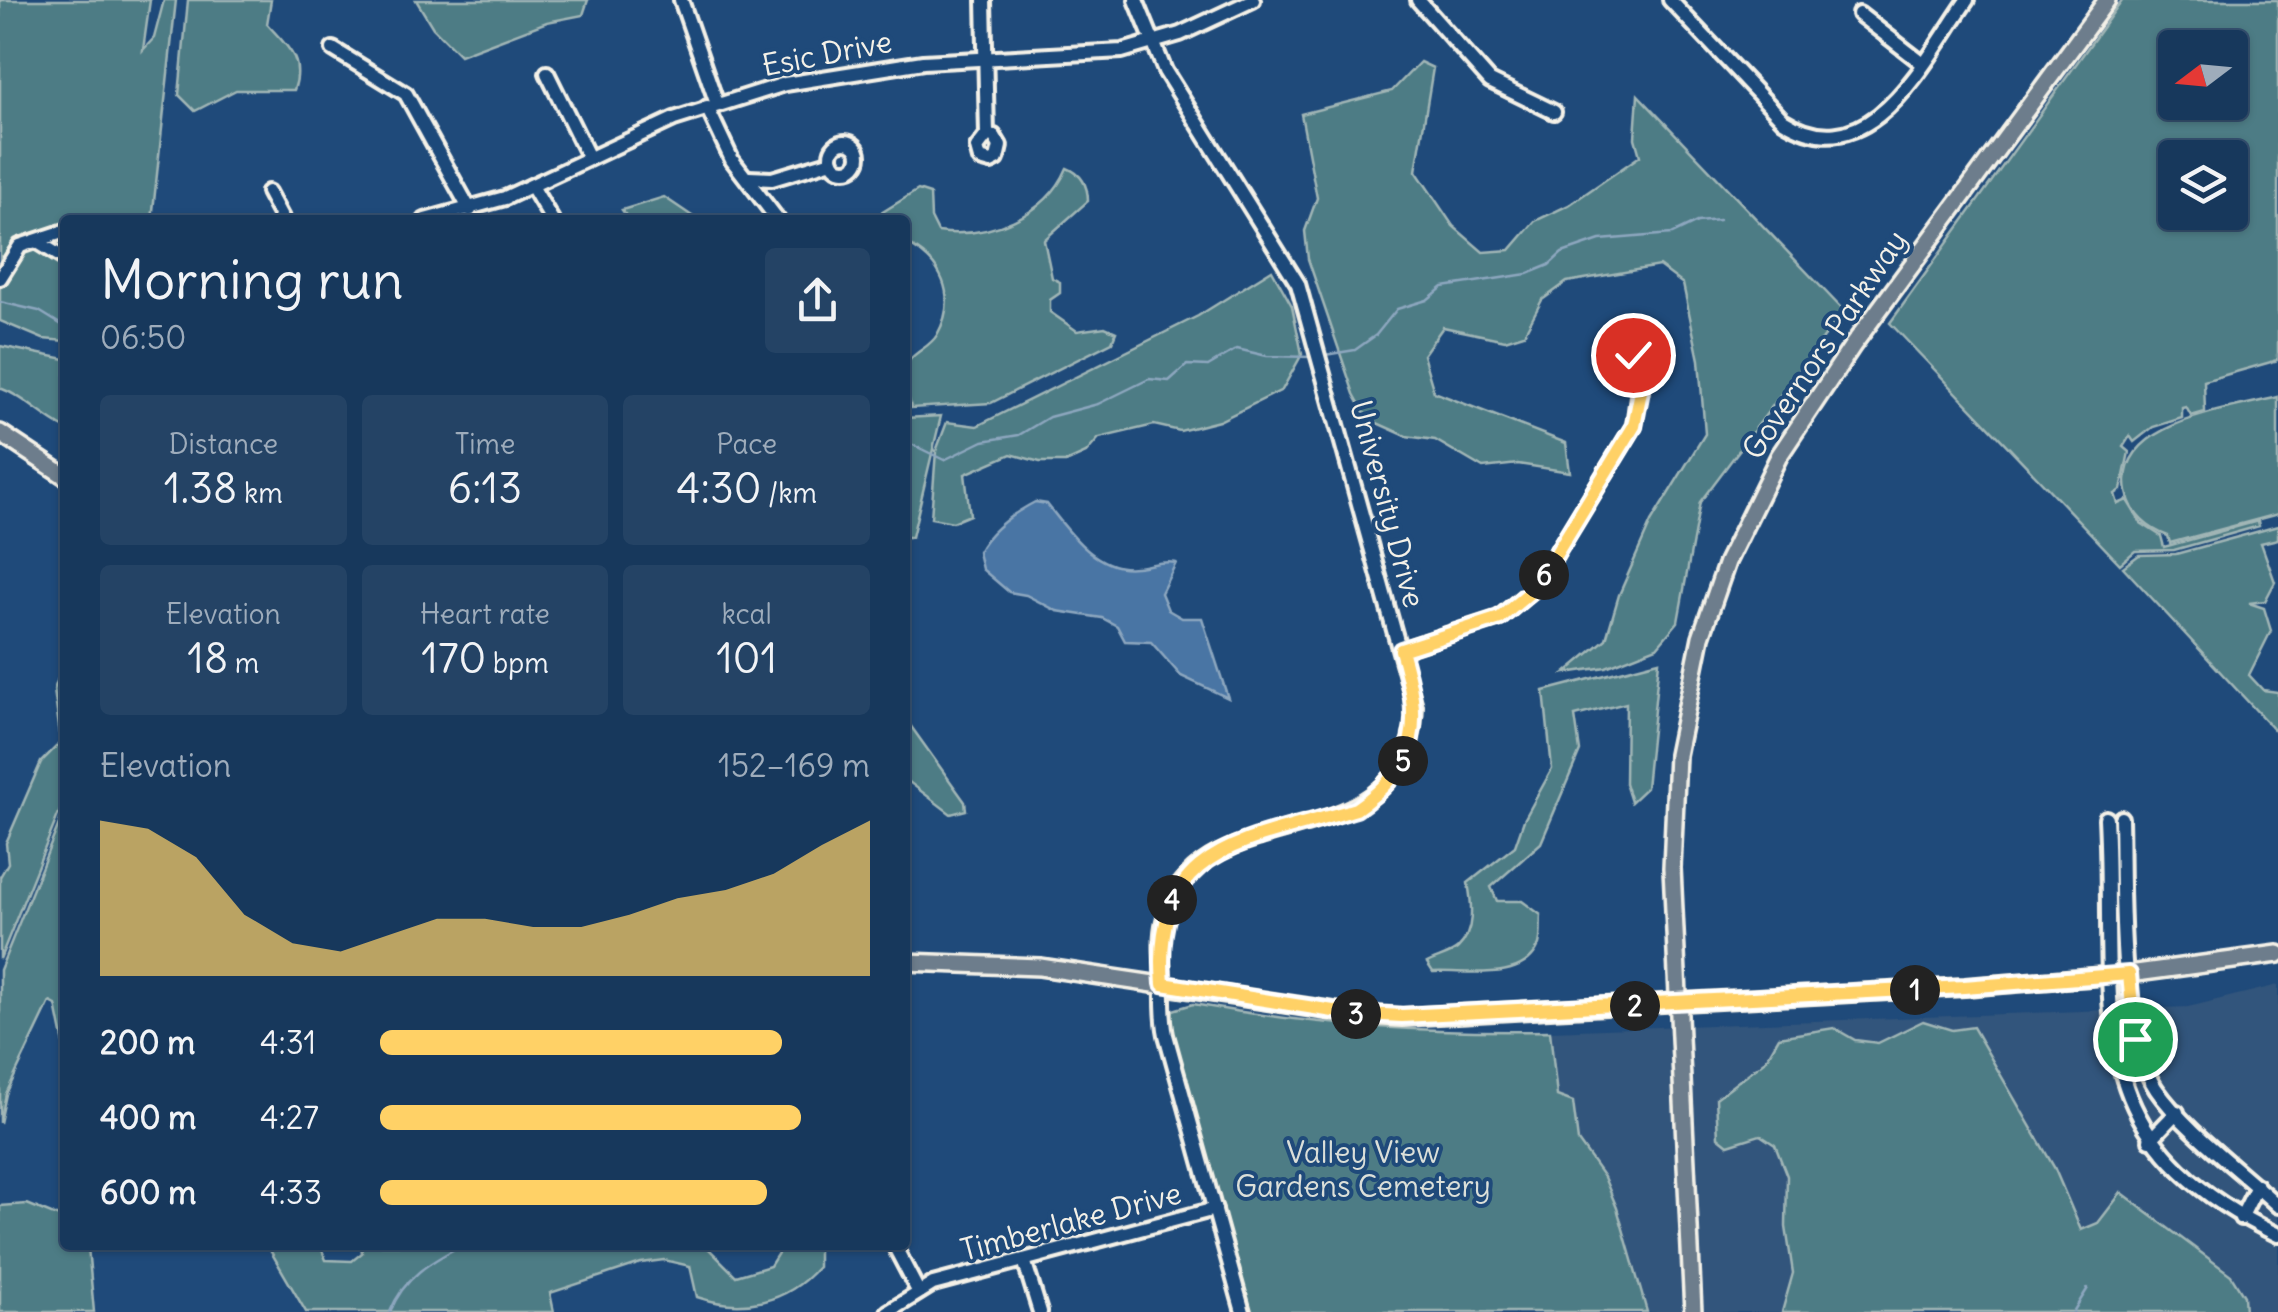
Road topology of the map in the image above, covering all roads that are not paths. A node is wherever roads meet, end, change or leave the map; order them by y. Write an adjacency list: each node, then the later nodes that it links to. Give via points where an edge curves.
1 (681, 0): 15 (street)
2 (984, 0): 12 (street)
3 (1136, 0): 10 (street, University Drive)
4 (1253, 0): 10 (street, Esic Drive)
5 (1418, 0): 16 (street, via 1490,81)
6 (1670, 0): 13 (street, via 1784,120 1813,134 1844,134 1872,123)
7 (1966, 0): 13 (street)
8 (2106, 0): 46 (main road, Governors Parkway, via 1811,406 1727,562 1702,637 1677,756 1672,871)
9 (1859, 14): 13 (street)
10 (1152, 43): 12 (street, Esic Drive); 38 (street, University Drive, via 1298,284)
11 (333, 49): 26 (street, via 406,94)
12 (986, 59): 15 (street, Esic Drive, via 831,74); 18 (street)
13 (1922, 63)
14 (547, 73): 19 (street)
15 (718, 104): 17 (street); 17 (street); 19 (street, Esic Drive)
16 (1554, 112)
17 (722, 134): 22 (street)
18 (987, 134)
19 (590, 158): 23 (street, Esic Drive)
20 (832, 161): 21 (street)
21 (781, 177): 22 (street); 25 (street)
22 (748, 178): 25 (street)
23 (532, 186): 26 (street, Esic Drive); 29 (street)
24 (268, 192): 27 (street)
25 (769, 205): 30 (street)
26 (470, 210): 28 (street, Esic Drive)
27 (280, 215)
28 (448, 215)
29 (549, 215)
30 (775, 215)
31 (60, 233): 32 (street)
32 (39, 242): 33 (street); 34 (street, via 20,246)
33 (60, 256)
34 (0, 278)
35 (1628, 348): 38 (street, via 1640,380 1634,426 1536,587 1500,618)
36 (0, 433): 37 (main road)
37 (60, 473)
38 (1401, 650): 45 (street, University Drive, via 1414,696 1414,726 1390,781 1356,809 1222,851 1185,878 1164,920)
39 (2106, 818): 44 (street)
40 (2121, 818): 43 (street)
41 (2278, 954): 43 (main road)
42 (910, 962): 45 (main road, via 1040,967)
43 (2129, 974): 44 (main road); 47 (street, via 2139,1054)
44 (2111, 975): 46 (main road); 48 (street, via 2118,1065)
45 (1163, 984): 46 (main road, via 1388,1016); 51 (street, University Drive, via 1166,1035)
46 (1678, 1004): 60 (main road, Governors Parkway)
47 (2177, 1112): 48 (street); 49 (street)
48 (2150, 1140): 52 (street, via 2198,1189)
49 (2257, 1186): 50 (street); 52 (street)
50 (2278, 1206)
51 (1216, 1209): 55 (street, Timberlake Drive); 59 (street, University Drive)
52 (2241, 1218): 53 (street)
53 (2278, 1236)
54 (897, 1250): 56 (street)
55 (1024, 1260): 56 (street, Timberlake Drive); 58 (street)
56 (918, 1291): 57 (street, Timberlake Drive)
57 (888, 1312)
58 (1040, 1312)
59 (1242, 1312)
60 (1693, 1312)

